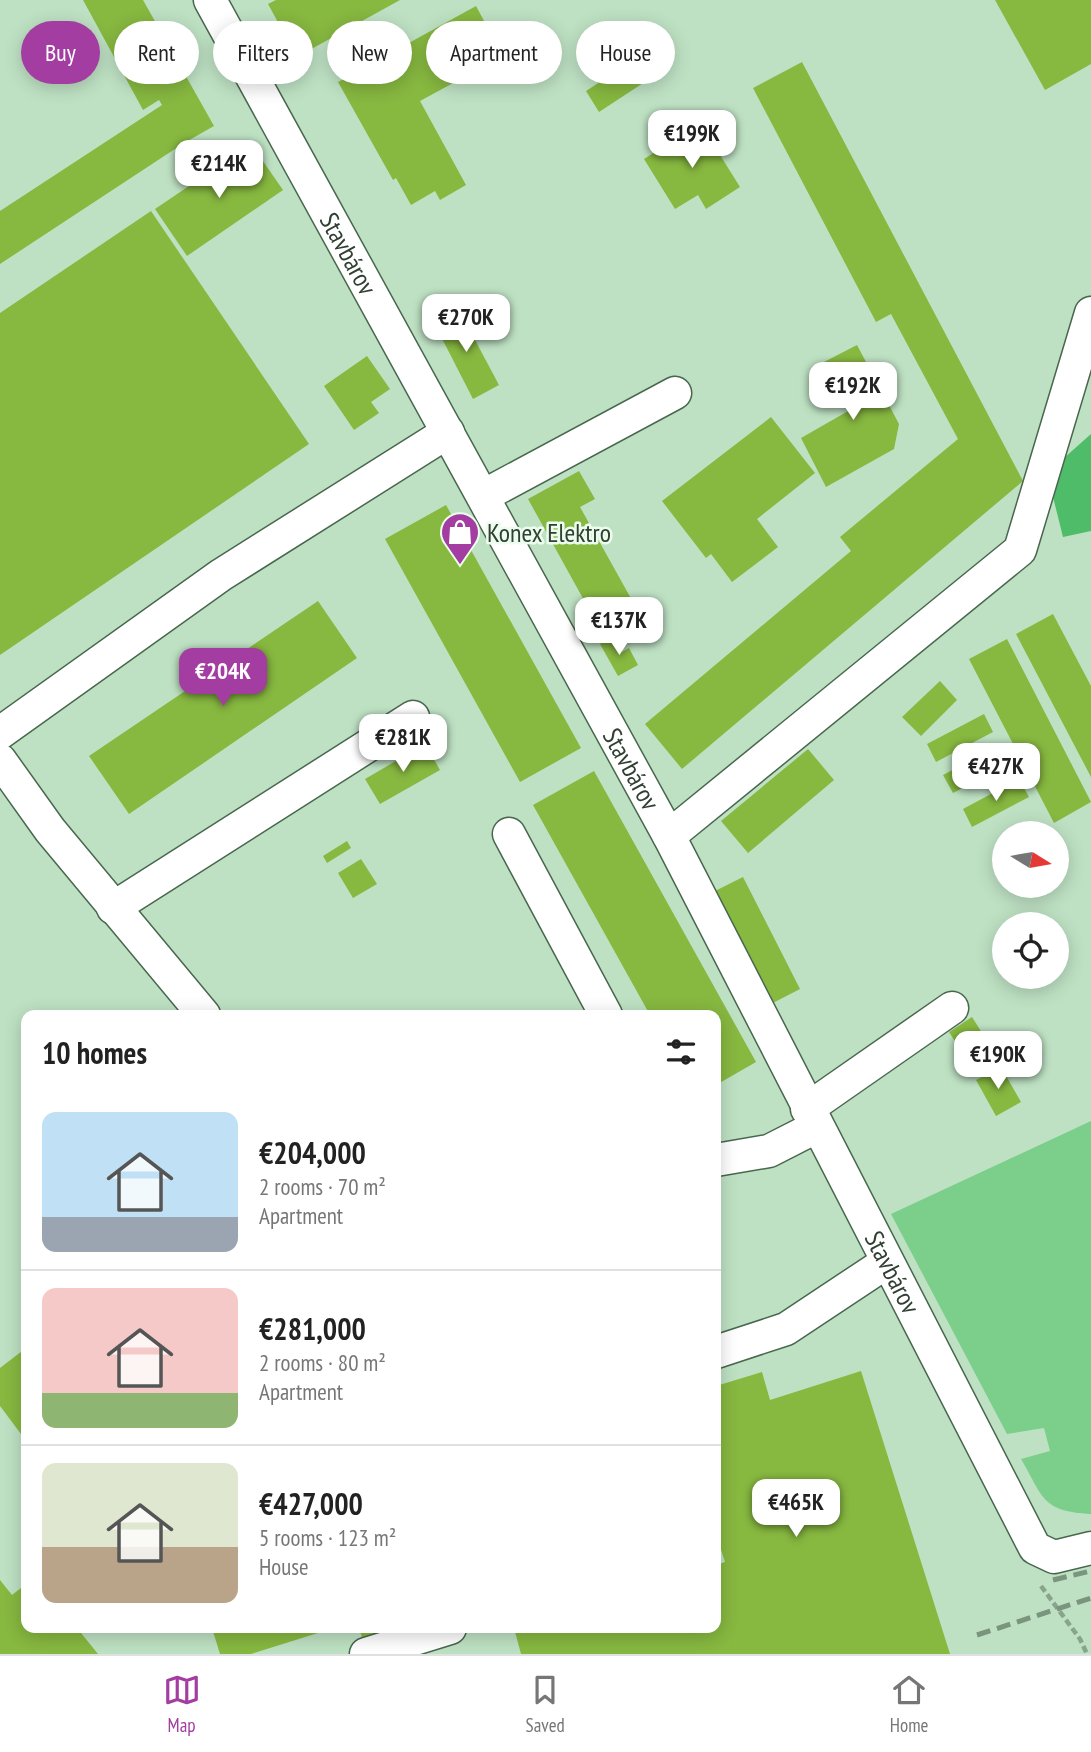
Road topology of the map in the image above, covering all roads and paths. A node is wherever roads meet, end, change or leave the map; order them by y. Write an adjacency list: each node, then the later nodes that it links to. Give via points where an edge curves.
1 (222, 4): 4 (lane, Stavbárov)
2 (1091, 313): 10 (lane, via 1020,550)
3 (675, 393): 5 (lane)
4 (448, 432): 5 (lane, Stavbárov); 7 (lane, via 221,575)
5 (483, 496): 10 (lane, Stavbárov)
6 (413, 717): 11 (lane)
7 (0, 733)
8 (0, 760): 11 (lane)
9 (509, 834): 14 (lane)
10 (669, 836): 15 (lane, Stavbárov)
11 (113, 908): 13 (lane)
12 (952, 1008): 15 (lane)
13 (200, 1010)
14 (603, 1010)
15 (812, 1118): 16 (lane, via 769,1151); 17 (lane, Stavbárov)
16 (721, 1159)
17 (887, 1262): 18 (lane, via 786,1329); 19 (lane, Stavbárov)
18 (721, 1350)
19 (1035, 1548): 20 (lane, via 1054,1557); 23 (path, via 1040,1586)
20 (1091, 1548)
21 (434, 1633): 22 (lane)
22 (366, 1654)
23 (1087, 1654)

